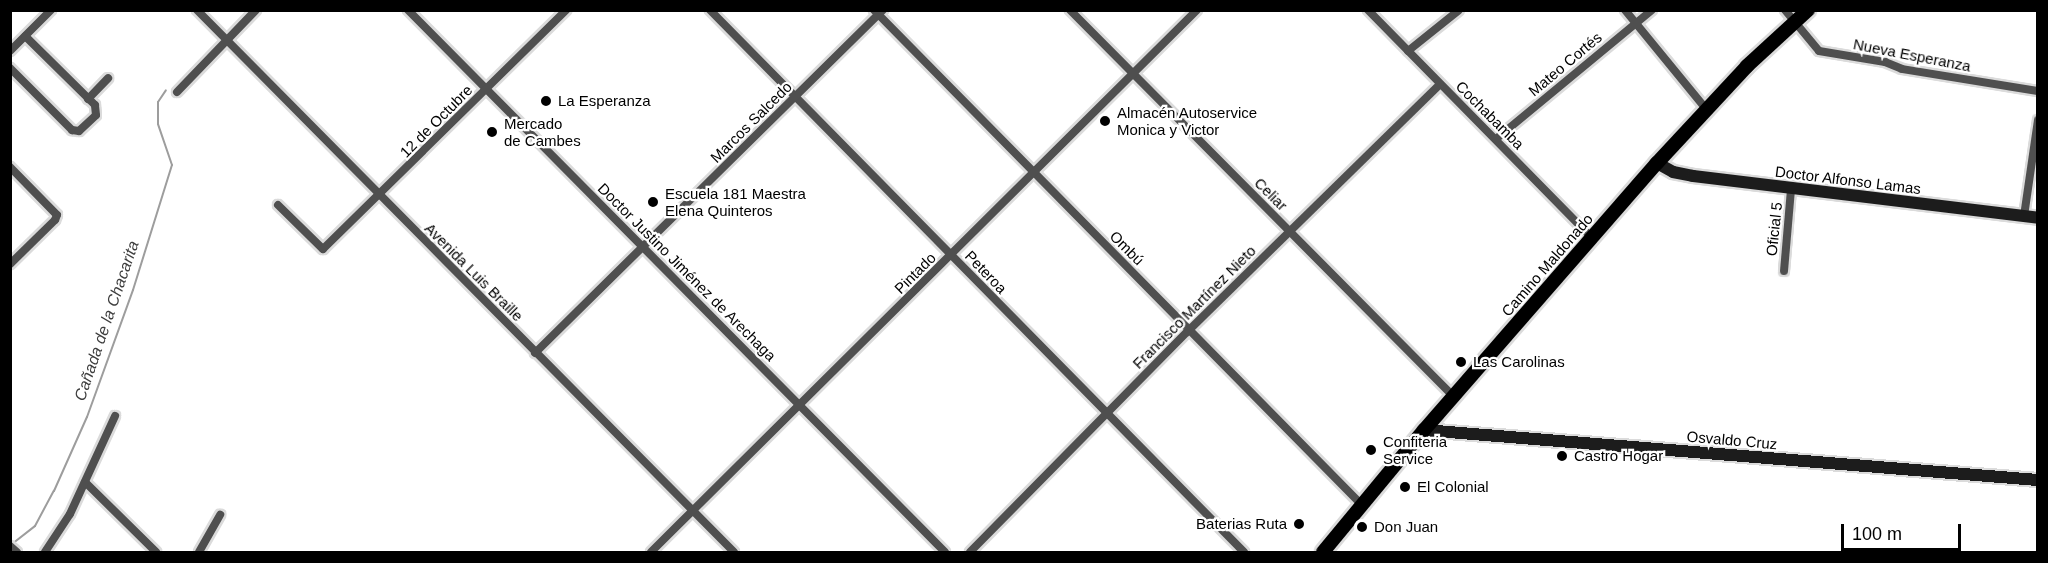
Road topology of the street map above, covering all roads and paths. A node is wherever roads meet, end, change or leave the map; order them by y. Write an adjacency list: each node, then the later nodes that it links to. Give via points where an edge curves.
1 (51, 10): 17 (street)
2 (196, 10): 18 (street, Avenida Luis Braille)
3 (256, 10): 18 (street)
4 (408, 10): 25 (street, Doctor Justino Jiménez de Arechaga)
5 (566, 10): 25 (street, 12 de Octubre)
6 (710, 10): 28 (street, Peteroa)
7 (1070, 10): 22 (street, Celiar)
8 (1197, 10): 22 (street, Pintado)
9 (1368, 10): 20 (street, Cochabamba)
10 (1459, 10): 20 (street)
11 (1625, 10): 16 (street)
12 (1652, 10): 16 (street, Mateo Cortés)
13 (1808, 10): 15 (main road, Camino Maldonado)
14 (878, 12): 28 (street, Marcos Salcedo); 35 (street, Ombú)
15 (1790, 16): 26 (street, Nueva Esperanza, via 1819,51); 30 (main road, Camino Maldonado)
16 (1635, 23): 30 (street); 32 (street, Mateo Cortés)
17 (25, 36): 19 (street); 29 (street)
18 (226, 40): 27 (street); 37 (street, Avenida Luis Braille)
19 (10, 51)
20 (1408, 51): 24 (street, Cochabamba)
21 (10, 68): 29 (street, via 74,131 81,130 96,115 96,108)
22 (1133, 75): 35 (street, Pintado); 41 (street, Celiar)
23 (108, 78): 29 (street)
24 (1440, 84): 32 (street, Cochabamba); 41 (street, Francisco Martínez Nieto)
25 (486, 90): 37 (street, 12 de Octubre); 43 (street, Doctor Justino Jiménez de Arechaga)
26 (2037, 91)
27 (177, 92)
28 (796, 96): 43 (street, Marcos Salcedo); 44 (street, Peteroa)
29 (88, 99)
30 (1706, 109): 33 (main road, Camino Maldonado)
31 (2037, 120): 39 (street)
32 (1496, 139): 42 (street, Cochabamba)
33 (1657, 163): 36 (street, Doctor Alfonso Lamas, via 1673,172 1693,176); 42 (main road, Camino Maldonado)
34 (10, 167): 45 (street, via 57,216)
35 (1034, 173): 44 (street, Pintado); 47 (street, Ombú)
36 (1791, 189): 39 (street, Doctor Alfonso Lamas); 46 (street, Oficial 5)
37 (379, 196): 38 (street, 12 de Octubre, via 322,249); 48 (street, Avenida Luis Braille)
38 (278, 205)
39 (2024, 216): 40 (street, Doctor Alfonso Lamas)
40 (2037, 218)
41 (1289, 231): 47 (street, Francisco Martínez Nieto); 49 (street, Celiar)
42 (1592, 238): 49 (main road, Camino Maldonado)
43 (643, 248): 48 (street, Marcos Salcedo); 50 (street, Doctor Justino Jiménez de Arechaga)
44 (951, 256): 50 (street, Pintado); 51 (street, Peteroa)
45 (11, 262)
46 (1784, 271)
47 (1189, 330): 51 (street, Francisco Martínez Nieto); 56 (street, Ombú)
48 (535, 353): 57 (street, Avenida Luis Braille)
49 (1453, 396): 53 (main road, Camino Maldonado)
50 (802, 405): 57 (street, Pintado); 64 (street, Doctor Justino Jiménez de Arechaga)
51 (1106, 414): 65 (street, Francisco Martínez Nieto); 66 (street, Peteroa)
52 (115, 416): 55 (street)
53 (1424, 430): 54 (street, Osvaldo Cruz); 56 (main road, Camino Maldonado)
54 (2037, 480)
55 (85, 482): 59 (street, via 59,535); 60 (street)
56 (1362, 505): 67 (main road, Camino Maldonado)
57 (692, 511): 62 (street, Pintado); 63 (street, Avenida Luis Braille)
58 (220, 515): 61 (street)
59 (45, 552)
60 (156, 552)
61 (199, 552)
62 (651, 552)
63 (734, 552)
64 (945, 552)
65 (969, 552)
66 (1244, 552)
67 (1324, 552)

